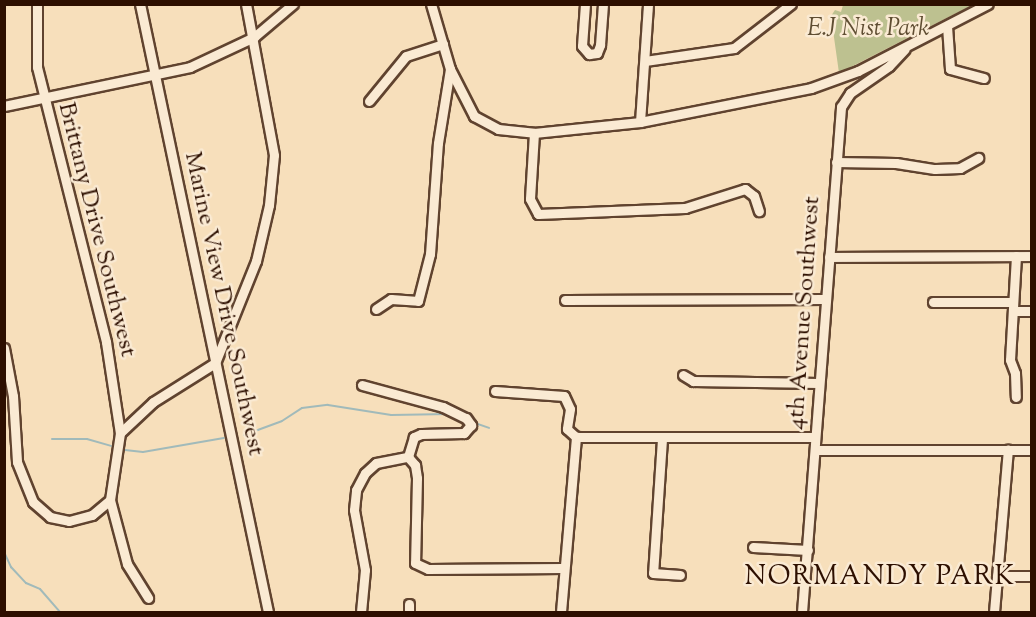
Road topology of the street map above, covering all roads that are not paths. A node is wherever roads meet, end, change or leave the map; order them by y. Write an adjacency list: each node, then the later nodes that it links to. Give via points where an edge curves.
1 (37, 4): 19 (street, Brittany Drive Southwest, via 36,55)
2 (140, 4): 17 (street, Marine View Drive Southwest)
3 (246, 4): 12 (street)
4 (293, 4): 12 (street)
5 (431, 4): 13 (street)
6 (585, 4): 7 (street, via 582,46 589,54 597,53 600,45)
7 (603, 4)
8 (648, 4): 15 (street)
9 (791, 4): 15 (street, via 734,48)
10 (988, 4): 11 (street)
11 (947, 26): 14 (street); 18 (street, via 950,69)
12 (254, 37): 17 (street, via 218,57); 37 (street, via 272,131 274,172 256,261)
13 (443, 44): 16 (street); 20 (street, via 406,56)
14 (906, 47): 22 (street, via 858,71 811,88); 25 (street, 4th Avenue Southwest, via 889,66 845,99)
15 (645, 61): 22 (street)
16 (450, 69): 23 (street, via 466,103 485,124); 34 (street, via 438,143 430,254 418,301 391,299)
17 (153, 77): 19 (street); 37 (street, Marine View Drive Southwest)
18 (984, 78)
19 (44, 98): 21 (street); 43 (street, Brittany Drive Southwest, via 106,342)
20 (369, 101)
21 (4, 106)
22 (639, 122): 23 (street)
23 (534, 133): 26 (street, via 530,199 533,212 544,216 685,208 746,189 754,196)
24 (978, 158): 25 (street, via 960,168 935,169 896,163)
25 (836, 162): 29 (street, 4th Avenue Southwest)
26 (759, 211)
27 (1016, 256): 28 (street); 29 (street); 33 (street)
28 (1032, 256)
29 (829, 257): 30 (street, 4th Avenue Southwest)
30 (825, 299): 31 (street); 39 (street, 4th Avenue Southwest)
31 (565, 300)
32 (933, 302): 33 (street)
33 (1013, 307): 35 (street); 42 (street, via 1010,360 1016,373)
34 (376, 309)
35 (1032, 311)
36 (4, 348): 51 (street, via 13,396 17,462 33,502 50,517 69,521 92,516)
37 (215, 363): 43 (street, via 153,402); 59 (street, Marine View Drive Southwest)
38 (683, 375): 39 (street, via 693,381)
39 (818, 383): 45 (street, 4th Avenue Southwest)
40 (362, 385): 50 (street, via 443,407 471,425 464,433 414,437)
41 (495, 391): 44 (street, via 564,396 570,409 567,429)
42 (1016, 397)
43 (120, 433): 51 (street, Brittany Drive Southwest)
44 (576, 437): 46 (street); 54 (street)
45 (815, 437): 46 (street); 47 (street, 4th Avenue Southwest)
46 (662, 439): 55 (street, via 653,573)
47 (815, 450): 48 (street); 53 (street, 4th Avenue Southwest)
48 (1008, 450): 49 (street); 56 (street)
49 (1032, 450)
50 (408, 457): 54 (street, via 416,470 415,563 428,569); 60 (street, via 376,463 364,473 356,490 354,510 365,570)
51 (110, 500): 58 (street, Brittany Drive Southwest, via 127,564)
52 (753, 547): 53 (street)
53 (808, 550): 62 (street, 4th Avenue Southwest)
54 (563, 568): 61 (street)
55 (680, 575)
56 (997, 576): 57 (street); 63 (street)
57 (1032, 576)
58 (148, 598)
59 (268, 612)
60 (361, 612)
61 (561, 612)
62 (802, 612)
63 (994, 612)

